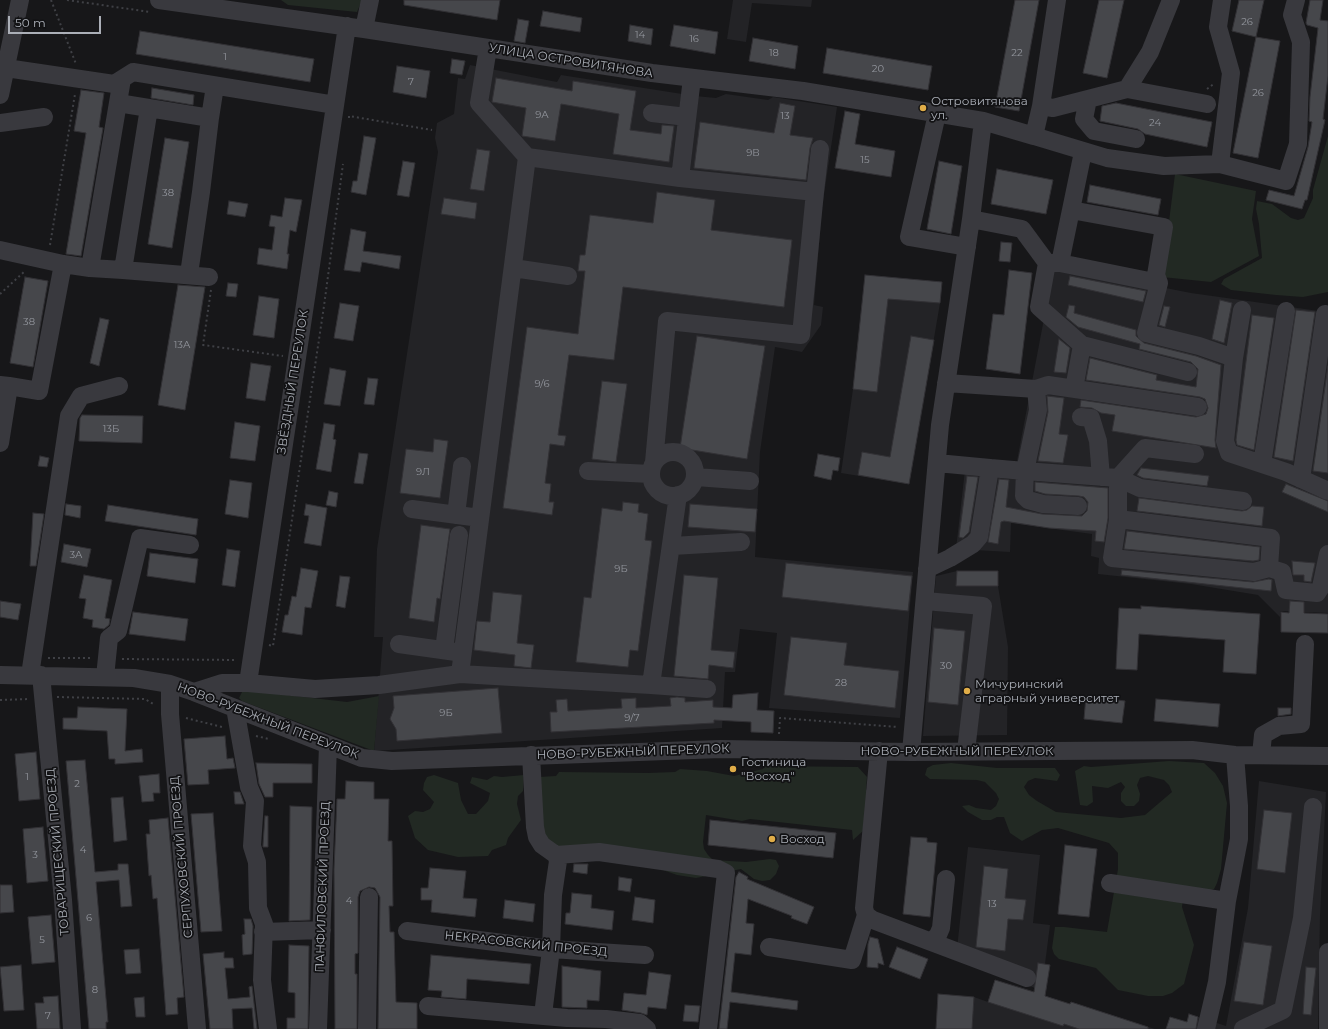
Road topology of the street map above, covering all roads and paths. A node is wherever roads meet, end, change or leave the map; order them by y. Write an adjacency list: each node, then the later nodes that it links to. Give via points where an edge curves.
1 (20, 0): 11 (street)
2 (51, 0): 12 (path, via 76,63)
3 (160, 0): 9 (street, УЛИЦА ОСТРОВИТЯНОВА)
4 (370, 0): 9 (street, ЗВЁЗДНЫЙ ПЕРЕУЛОК)
5 (1057, 0): 22 (street)
6 (1171, 0): 16 (street, via 1150,52)
7 (1222, 0): 39 (street, via 1218,27 1231,73)
8 (1296, 0): 39 (street, УЛИЦА ОСТРОВИТЯНОВА, via 1292,15 1301,42 1298,144 1286,181)
9 (356, 28): 10 (street, УЛИЦА ОСТРОВИТЯНОВА); 21 (street, ЗВЁЗДНЫЙ ПЕРЕУЛОК)
10 (488, 48): 13 (street, УЛИЦА ОСТРОВИТЯНОВА); 37 (street, via 479,102)
11 (6, 68): 12 (street); 17 (street)
12 (73, 78): 14 (street, via 114,84); 46 (path, via 75,90 50,248)
13 (692, 78): 25 (street, УЛИЦА ОСТРОВИТЯНОВА, via 803,91); 27 (street)
14 (122, 79): 15 (street, via 133,72); 19 (street)
15 (215, 86): 21 (street); 28 (street)
16 (1127, 89): 18 (street); 20 (street)
17 (0, 95)
18 (1088, 99): 22 (street, via 1053,108); 34 (street, via 1084,120 1094,131)
19 (118, 103): 23 (street); 49 (street)
20 (1207, 104)
21 (335, 105): 61 (street, ЗВЁЗДНЫЙ ПЕРЕУЛОК)
22 (1041, 106): 33 (street)
23 (150, 108): 28 (street); 51 (street)
24 (652, 113): 27 (street)
25 (937, 114): 29 (street, УЛИЦА ОСТРОВИТЯНОВА); 44 (street, via 910,237)
26 (44, 117): 30 (street)
27 (687, 117): 40 (street)
28 (210, 118): 52 (street)
29 (983, 121): 33 (street, УЛИЦА ОСТРОВИТЯНОВА); 43 (street)
30 (0, 123)
31 (348, 124): 32 (path, via 349,116)
32 (432, 130)
33 (1034, 136): 36 (street, УЛИЦА ОСТРОВИТЯНОВА)
34 (1136, 139)
35 (820, 149): 41 (street)
36 (1083, 152): 39 (street, УЛИЦА ОСТРОВИТЯНОВА, via 1164,166); 42 (street)
37 (527, 157): 40 (street); 50 (street)
38 (343, 164): 63 (path)
39 (1220, 164)
40 (680, 178): 41 (street)
41 (815, 192): 77 (street, via 801,335 667,321)
42 (1070, 210): 47 (street); 55 (street, via 1164,227 1156,274)
43 (971, 219): 44 (street); 47 (street, via 1022,229)
44 (967, 247): 65 (street)
45 (0, 250): 46 (street)
46 (38, 258): 48 (street); 56 (path)
47 (1053, 263): 55 (street); 60 (street, via 1039,307)
48 (63, 264): 49 (street); 66 (street, via 40,391)
49 (90, 268): 51 (street)
50 (513, 268): 53 (street); 91 (street)
51 (123, 270): 52 (street)
52 (188, 274): 54 (street)
53 (568, 276)
54 (209, 277): 61 (path, via 212,282 203,345)
55 (1159, 282): 62 (street, via 1146,333)
56 (0, 294)
57 (1242, 310): 62 (street)
58 (1286, 310): 75 (street)
59 (1325, 314): 83 (street)
60 (1082, 345): 64 (street); 69 (street)
61 (297, 358): 63 (path); 101 (street, ЗВЁЗДНЫЙ ПЕРЕУЛОК)
62 (1234, 358): 75 (street, via 1226,441 1229,453)
63 (316, 361): 101 (path, via 274,646)
64 (1188, 372)
65 (946, 383): 68 (street); 74 (street)
66 (4, 386): 72 (street)
67 (119, 386): 108 (street, ТОВАРИЩЕСКИЙ ПРОЕЗД, via 81,396 68,416)
68 (1036, 388): 69 (street, via 1048,385); 80 (street, via 1038,410)
69 (1074, 389): 70 (street)
70 (1198, 407)
71 (1081, 417): 82 (street, via 1091,418)
72 (0, 443)
73 (1195, 454): 82 (street, via 1145,448)
74 (937, 463): 78 (street); 99 (street)
75 (1262, 464): 83 (street)
76 (462, 466): 90 (street)
77 (653, 468): 79 (street); 81 (street, via 659,457 671,451 684,454 694,464); 86 (street, via 655,486 666,494)
78 (990, 468): 80 (street); 99 (street, via 979,537 973,544)
79 (588, 472)
80 (1025, 472): 82 (street); 88 (street, via 1024,496 1028,500 1043,504)
81 (696, 477): 84 (street); 86 (street, via 690,489)
82 (1110, 477): 87 (street, via 1140,488); 92 (street)
83 (1301, 479): 85 (street)
84 (750, 481)
85 (1328, 491)
86 (678, 495): 96 (street)
87 (1243, 501)
88 (1078, 506)
89 (412, 509): 90 (street)
90 (456, 515): 91 (street)
91 (480, 518): 105 (street)
92 (1118, 519): 98 (street, via 1271,538); 98 (street, via 1112,558 1254,572)
93 (459, 535): 104 (street)
94 (741, 542): 96 (street)
95 (190, 545): 109 (street, via 140,538 118,631 109,638)
96 (672, 546): 112 (street)
97 (1328, 554): 98 (street, via 1318,593 1286,590 1282,572)
98 (1269, 568)
99 (927, 569): 100 (street)
100 (924, 601): 120 (street, via 983,606); 121 (street)
101 (254, 643): 110 (street, ЗВЁЗДНЫЙ ПЕРЕУЛОК)
102 (399, 644): 104 (street)
103 (1305, 644): 124 (street, via 1301,724 1279,726 1263,735)
104 (444, 650): 105 (street)
105 (462, 652): 106 (street)
106 (460, 674): 110 (street, via 380,685 315,689); 112 (street)
107 (0, 675): 108 (street, НОВО-РУБЕЖНЫЙ ПЕРЕУЛОК)
108 (36, 675): 109 (street, НОВО-РУБЕЖНЫЙ ПЕРЕУЛОК); 144 (street, ТОВАРИЩЕСКИЙ ПРОЕЗД, via 63,900)
109 (105, 677): 111 (street, НОВО-РУБЕЖНЫЙ ПЕРЕУЛОК, via 134,678)
110 (248, 683): 114 (street, via 222,683)
111 (170, 684): 114 (street, НОВО-РУБЕЖНЫЙ ПЕРЕУЛОК); 145 (street, СЕРПУХОВСКИЙ ПРОЕЗД, via 170,714)
112 (652, 685): 113 (street)
113 (707, 689)
114 (194, 692): 115 (street, НОВО-РУБЕЖНЫЙ ПЕРЕУЛОК)
115 (235, 708): 117 (street, НОВО-РУБЕЖНЫЙ ПЕРЕУЛОК); 134 (street, via 249,787 255,801 252,846 257,862 258,908 264,924)
116 (902, 728): 118 (path, via 780,718)
117 (328, 745): 122 (street, НОВО-РУБЕЖНЫЙ ПЕРЕУЛОК, via 362,758 392,761); 133 (street, ПАНФИЛОВСКИЙ ПРОЕЗД)
118 (777, 750): 119 (street, НОВО-РУБЕЖНЫЙ ПЕРЕУЛОК); 122 (street, НОВО-РУБЕЖНЫЙ ПЕРЕУЛОК, via 721,749)
119 (879, 751): 121 (street, НОВО-РУБЕЖНЫЙ ПЕРЕУЛОК); 132 (street, via 864,908)
120 (966, 751): 121 (street, НОВО-РУБЕЖНЫЙ ПЕРЕУЛОК); 123 (street, НОВО-РУБЕЖНЫЙ ПЕРЕУЛОК, via 1192,750)
121 (911, 752)
122 (531, 755): 127 (street, via 537,837 542,845)
123 (1235, 755): 124 (street, НОВО-РУБЕЖНЫЙ ПЕРЕУЛОК); 131 (street, via 1239,839)
124 (1261, 755): 125 (street, НОВО-РУБЕЖНЫЙ ПЕРЕУЛОК)
125 (1328, 756)
126 (1313, 807): 152 (street, via 1302,918 1283,1010)
127 (556, 855): 138 (street, via 558,869 553,895); 150 (street, via 599,852 718,869 726,873)
128 (946, 879): 136 (street, via 941,928)
129 (1110, 882): 131 (street)
130 (369, 898): 148 (street)
131 (1228, 901): 151 (street, via 1217,982)
132 (866, 915): 136 (street); 137 (street, via 852,960)
133 (322, 930): 134 (street); 147 (street, ПАНФИЛОВСКИЙ ПРОЕЗД)
134 (263, 932): 146 (street, via 262,980)
135 (407, 932): 138 (street, НЕКРАСОВСКИЙ ПРОЕЗД)
136 (932, 942): 141 (street)
137 (769, 947)
138 (551, 949): 140 (street, НЕКРАСОВСКИЙ ПРОЕЗД); 143 (street)
139 (1328, 952): 153 (street)
140 (645, 955)
141 (1027, 978)
142 (428, 1006): 143 (street)
143 (543, 1015): 149 (street, via 640,1022)
144 (72, 1029)
145 (197, 1029)
146 (268, 1029)
147 (318, 1029)
148 (367, 1029)
149 (647, 1029)
150 (708, 1029)
151 (1206, 1029)
152 (1243, 1029)
153 (1328, 1029)

